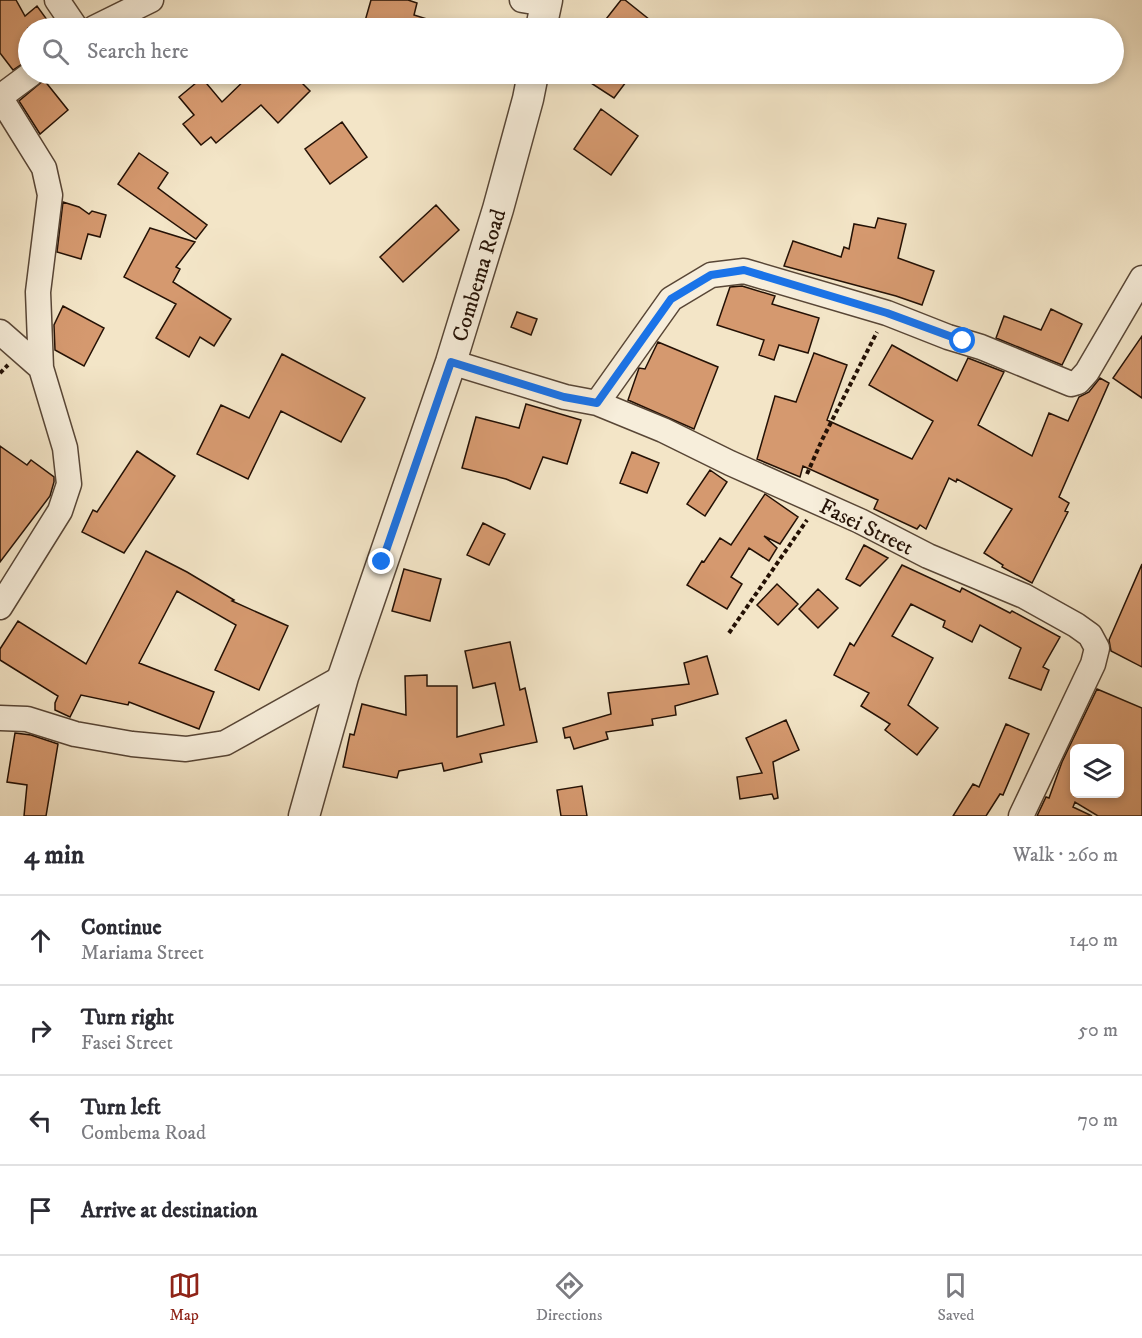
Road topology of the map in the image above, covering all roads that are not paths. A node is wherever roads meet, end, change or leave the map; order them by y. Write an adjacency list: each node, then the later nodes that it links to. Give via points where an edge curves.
1 (57, 0): 3 (street)
2 (151, 0): 4 (street)
3 (69, 18)
4 (114, 18)
5 (18, 84): 7 (street)
6 (531, 84): 10 (street, Combema Road)
7 (0, 97): 11 (street, via 44,168 50,195 38,292)
8 (1142, 278): 12 (street, via 1087,372 1071,384 887,313 744,270 711,275 671,299)
9 (0, 332): 11 (street)
10 (451, 362): 12 (street, Fasei Street, via 564,397); 14 (street, Combema Road)
11 (41, 368): 13 (street, via 65,448 69,484 60,511)
12 (597, 403): 19 (street, Fasei Street, via 663,430 928,556 1024,596 1090,635 1097,648 1093,664)
13 (0, 607)
14 (343, 677): 17 (street, via 225,743 186,749 75,734); 18 (street, Combema Road)
15 (0, 699): 17 (street)
16 (0, 718): 17 (street)
17 (27, 719)
18 (304, 816)
19 (1021, 816)

